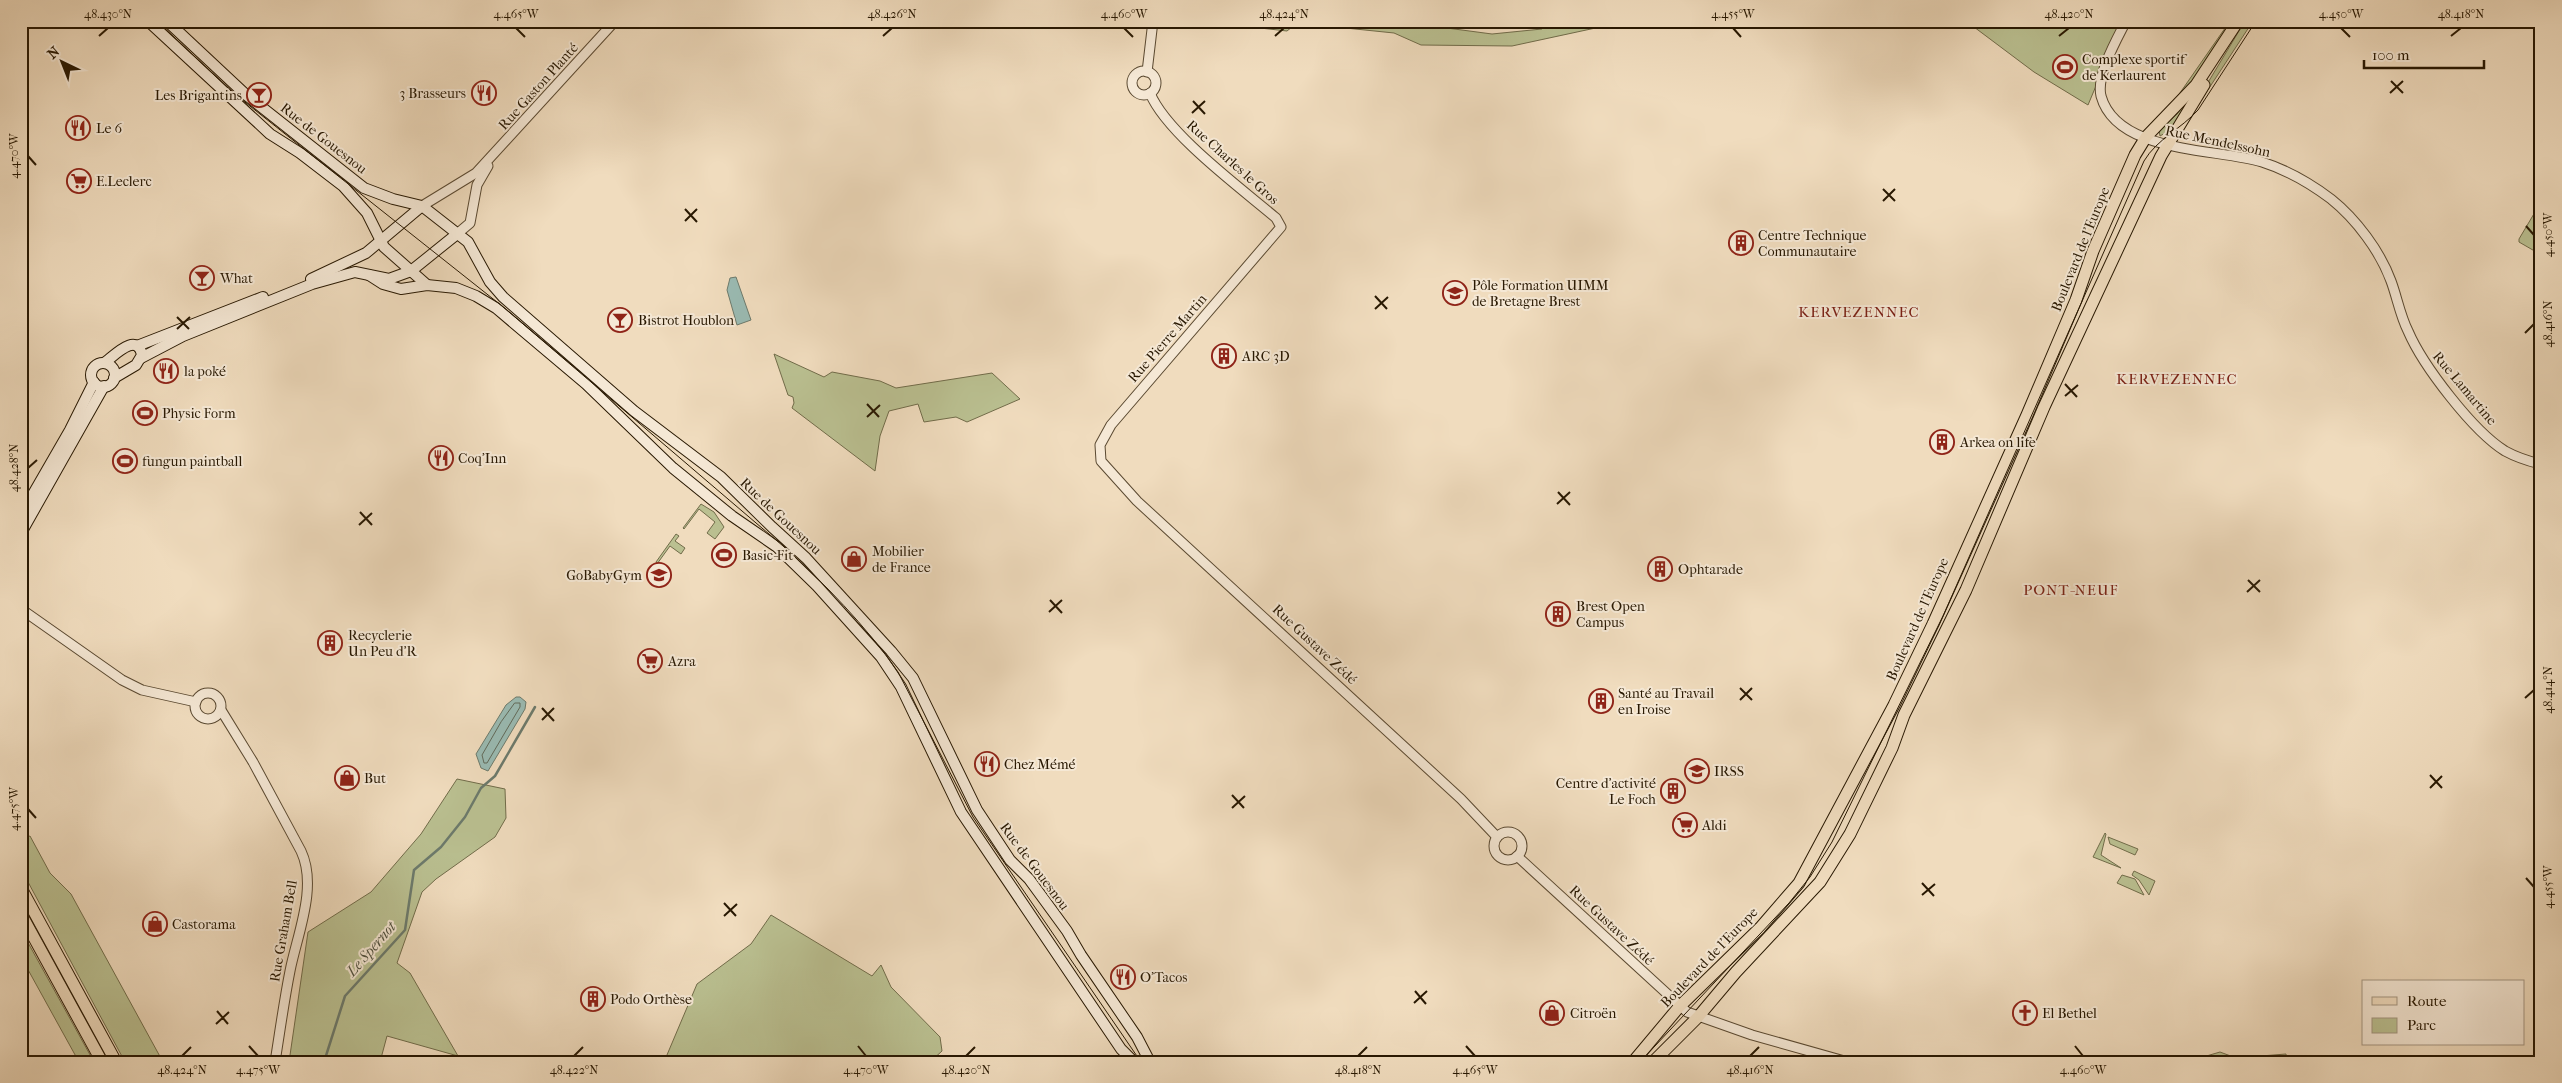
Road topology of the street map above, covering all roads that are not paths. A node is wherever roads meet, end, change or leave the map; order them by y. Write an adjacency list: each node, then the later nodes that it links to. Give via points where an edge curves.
1 (148, 21): 16 (main road, Rue de Gouesnou, via 264,129 300,152 342,186 367,213)
2 (167, 21): 13 (main road, Rue de Gouesnou, via 226,77 364,188)
3 (616, 21): 12 (street, Rue Gaston Planté)
4 (1153, 21): 8 (street)
5 (2126, 21): 10 (street, Rue Mendelssohn, via 2105,66 2101,96 2127,129)
6 (2238, 21): 10 (main road, Boulevard de l'Europe, via 2196,85)
7 (2243, 21): 11 (main road, Boulevard de l'Europe)
8 (1147, 72): 9 (street, via 1155,80); 9 (street, via 1135,76 1132,85 1138,94)
9 (1150, 93): 14 (street, Rue Charles le Gros, via 1168,121 1276,218)
10 (2146, 138): 11 (street, Rue Mendelssohn); 43 (main road, Boulevard de l'Europe, via 2135,154 2093,251 2076,300 2027,415 1894,705 1799,883)
11 (2169, 146): 20 (street, Rue Mendelssohn, via 2260,162 2315,186 2360,229 2385,267); 43 (main road, Boulevard de l'Europe, via 2160,156 2083,320 1966,590 1850,834 1820,882 1736,972)
12 (501, 147): 13 (street, Rue Gaston Planté, via 471,178); 15 (street, Rue Gaston Planté, via 477,185 470,223)
13 (422, 206): 15 (main road, Rue de Gouesnou); 16 (main road, Rue Gaston Planté)
14 (1281, 227): 31 (street, Rue Pierre Martin, via 1111,425 1099,454)
15 (458, 234): 17 (main road); 48 (main road, Rue de Gouesnou, via 469,244 490,282 503,297 627,405 721,477 806,558 891,651 913,678 977,810 1010,860 1029,879 1067,931)
16 (380, 242): 17 (main road, Rue de Gouesnou); 21 (main road, Rue Gaston Planté, via 351,262)
17 (412, 271): 18 (main road, via 389,279); 19 (main road, Rue de Gouesnou)
18 (369, 275): 19 (main road, via 396,288); 23 (main road, via 355,272 312,284 183,336)
19 (427, 285): 47 (main road, Rue de Gouesnou, via 467,291 502,313 586,384 673,468 707,497 777,547 817,586 881,657 901,687 961,812 1121,1049)
20 (2398, 302): 29 (street, Rue Lamartine, via 2407,331 2422,358 2480,430 2505,451)
21 (137, 346): 22 (main road, via 127,345); 23 (main road)
22 (120, 352): 24 (main road); 25 (main road, via 123,363)
23 (141, 358): 25 (main road)
24 (104, 363): 26 (main road, via 112,367); 27 (main road, via 92,369)
25 (133, 366): 26 (main road)
26 (114, 378): 28 (main road, via 111,384)
27 (94, 382): 28 (main road); 32 (main road)
28 (104, 386): 33 (main road)
29 (2541, 463): 30 (street)
30 (2541, 470)
31 (1112, 474): 39 (street, Rue Gustave Zédé, via 1162,524 1461,799)
32 (21, 515)
33 (21, 533)
34 (21, 609): 35 (street, via 122,680 142,690)
35 (196, 702): 36 (street, via 200,696 212,694 221,702); 37 (street, via 198,714)
36 (221, 710): 37 (street); 38 (street, Rue Graham Bell)
37 (211, 719): 38 (street)
38 (235, 733): 46 (street, Rue Graham Bell, via 306,866 306,898 285,995)
39 (1497, 837): 40 (street, via 1494,848 1497,855 1505,860); 40 (street, via 1508,832 1518,838 1521,849)
40 (1517, 856): 43 (street, Rue Gustave Zédé)
41 (21, 888): 45 (main road)
42 (21, 914): 44 (main road)
43 (1689, 1012): 49 (main road, Boulevard de l'Europe); 50 (main road, Boulevard de l'Europe); 51 (street)
44 (102, 1062)
45 (116, 1062)
46 (276, 1062)
47 (1134, 1062)
48 (1150, 1062)
49 (1633, 1062)
50 (1653, 1062)
51 (1848, 1062)

